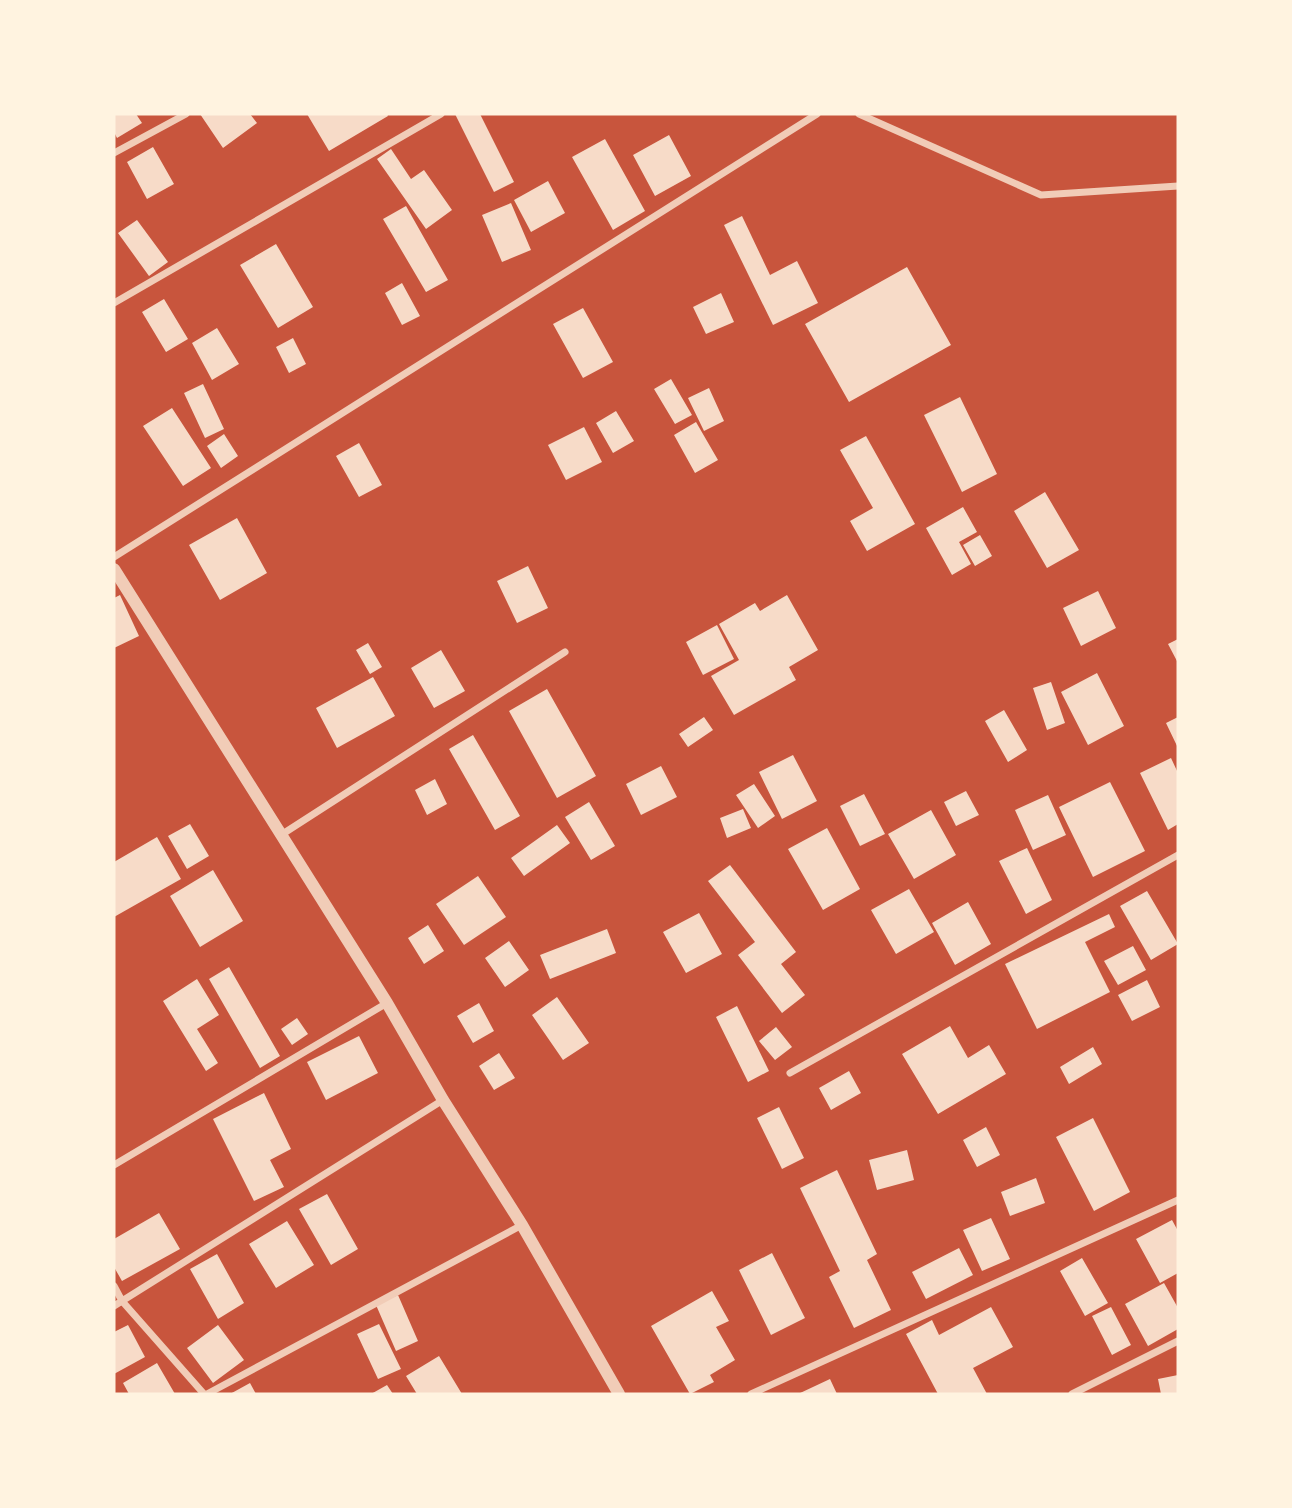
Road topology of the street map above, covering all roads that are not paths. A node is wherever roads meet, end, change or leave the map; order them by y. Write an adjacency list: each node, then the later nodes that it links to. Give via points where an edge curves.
1 (186, 114): 5 (street)
2 (441, 114): 7 (street)
3 (817, 114): 8 (street)
4 (859, 114): 6 (street, via 1041,195)
5 (114, 153)
6 (1178, 186)
7 (114, 303)
8 (114, 557)
9 (114, 569): 11 (street)
10 (565, 652): 11 (street)
11 (281, 835): 13 (street)
12 (1178, 855): 14 (street)
13 (387, 1003): 15 (street); 16 (street)
14 (790, 1073)
15 (443, 1100): 18 (street); 20 (street)
16 (114, 1165)
17 (1178, 1200): 25 (street)
18 (522, 1225): 23 (street); 24 (street)
19 (114, 1286): 20 (street)
20 (122, 1301): 21 (street); 23 (street)
21 (114, 1307)
22 (1178, 1341): 26 (street)
23 (205, 1394)
24 (619, 1394)
25 (751, 1394)
26 (1072, 1394)

